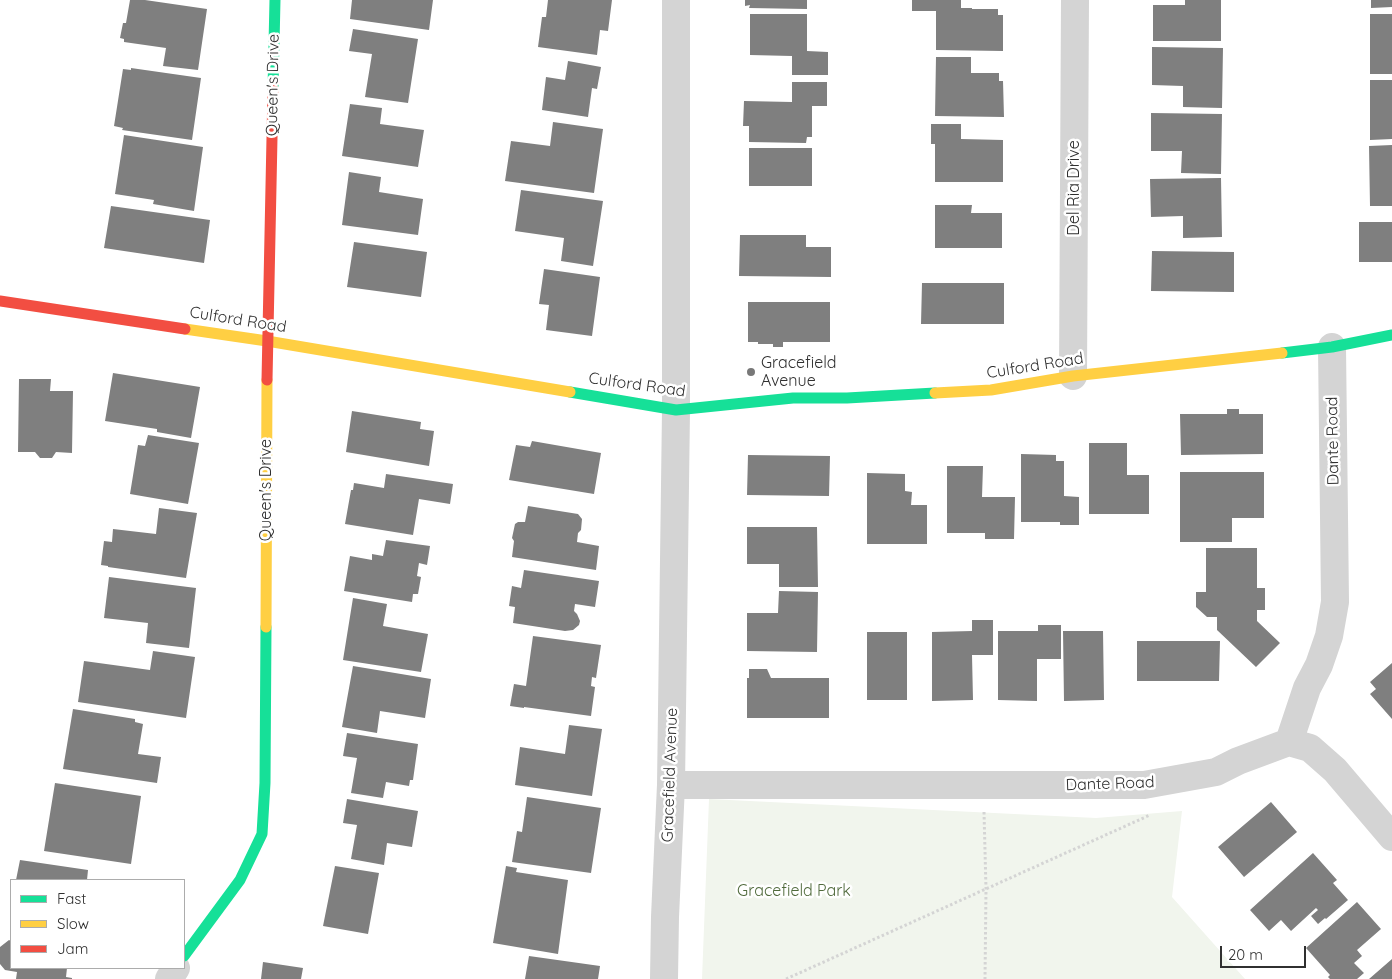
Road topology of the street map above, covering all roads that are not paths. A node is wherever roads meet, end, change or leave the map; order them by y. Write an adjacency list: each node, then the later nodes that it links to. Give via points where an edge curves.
1 (275, 0): 6 (street, Queen's Drive)
2 (676, 0): 9 (street, Gracefield Avenue)
3 (1075, 0): 8 (street, Del Ria Drive)
4 (0, 300): 6 (street, Culford Road)
5 (1392, 335): 7 (street, Culford Road)
6 (267, 341): 9 (street, Culford Road); 13 (street, Queen's Drive, via 262,834 240,880)
7 (1332, 347): 8 (street, Culford Road); 10 (street, Dante Road, via 1335,602 1329,636 1307,688)
8 (1073, 376): 9 (street, Culford Road, via 991,390 793,398)
9 (676, 410): 11 (street, Gracefield Avenue)
10 (1290, 742): 11 (street, Dante Road, via 1216,772 1144,785); 12 (street, via 1310,748 1335,770)
11 (671, 786): 14 (street, Gracefield Avenue)
12 (1392, 837)
13 (185, 955)
14 (664, 979)

